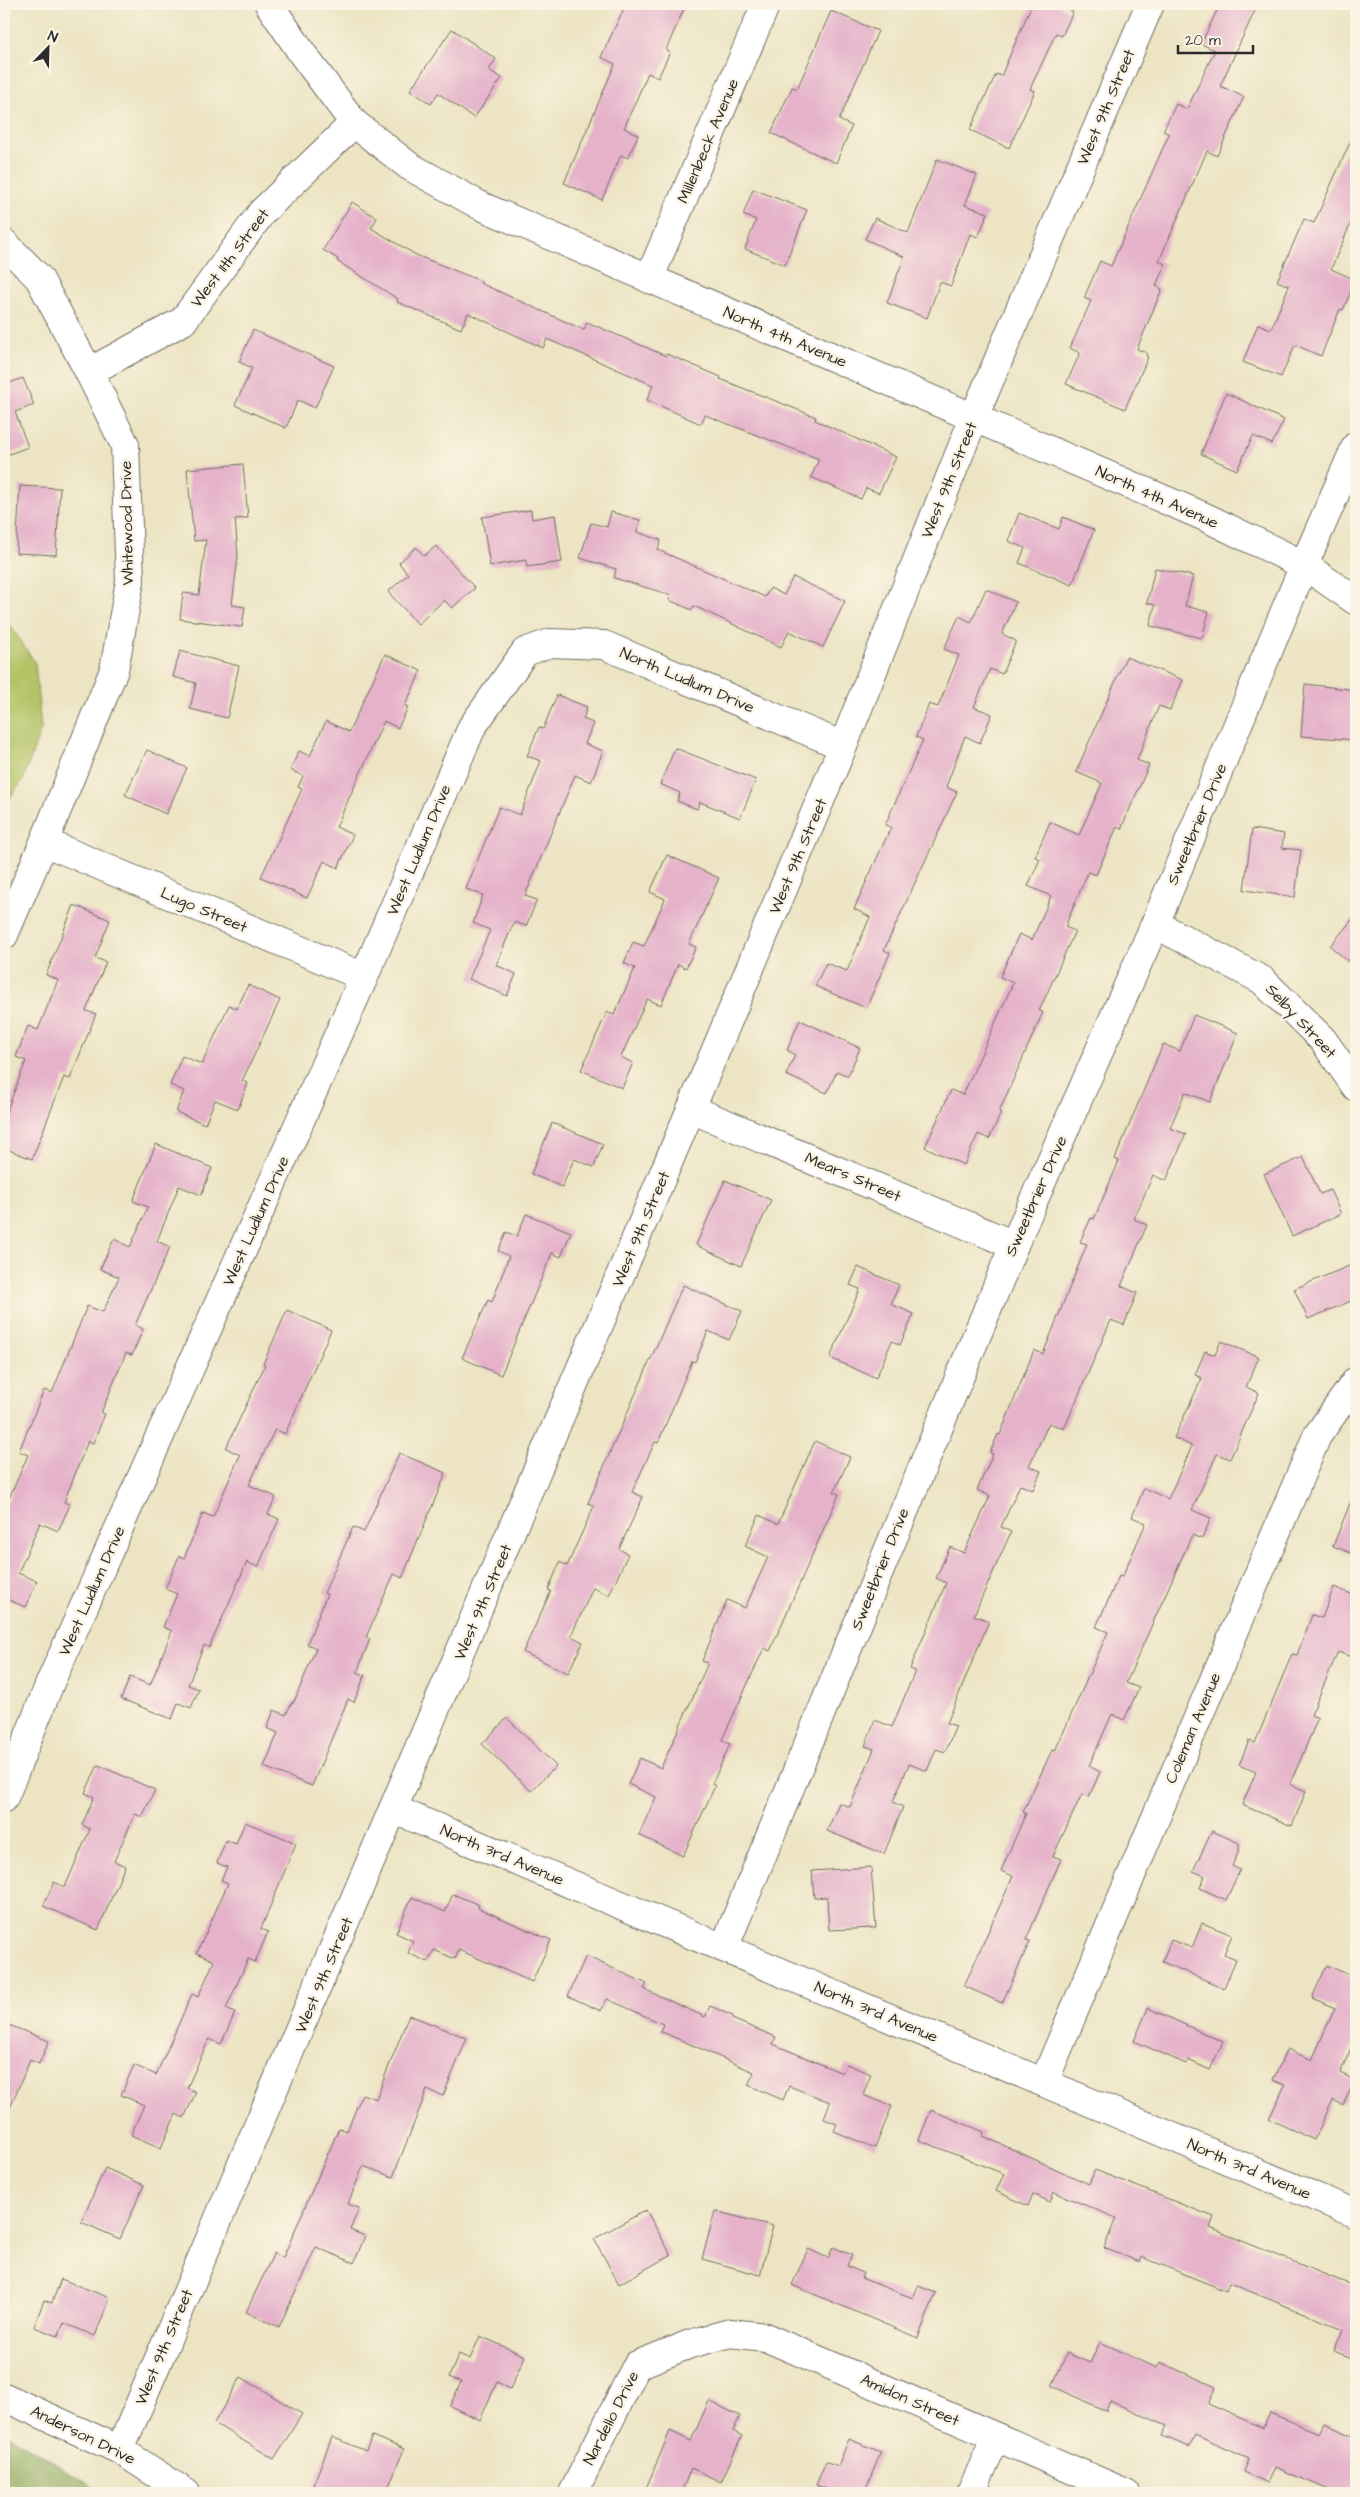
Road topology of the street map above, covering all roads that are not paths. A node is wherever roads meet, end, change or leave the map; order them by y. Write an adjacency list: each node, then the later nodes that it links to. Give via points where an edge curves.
1 (269, 4): 4 (street, North 4th Avenue)
2 (766, 4): 6 (street, Millenbeck Avenue)
3 (1150, 4): 8 (street, West 9th Street)
4 (354, 123): 6 (street, North 4th Avenue, via 409,166 481,206); 7 (street, West 11th Street, via 262,212 182,321)
5 (4, 242): 7 (street, Whitewood Drive, via 39,278)
6 (649, 279): 8 (street, North 4th Avenue)
7 (89, 372): 14 (street, Whitewood Drive, via 125,445 130,582 114,670)
8 (974, 417): 10 (street, North 4th Avenue, via 1205,517); 13 (street, West 9th Street)
9 (1356, 446): 10 (street, Sweetbrier Drive)
10 (1304, 565): 11 (street, North 4th Avenue); 15 (street, Sweetbrier Drive)
11 (1356, 601)
12 (525, 652): 13 (street, North Ludlum Drive, via 550,643 604,645); 17 (street, West Ludlum Drive, via 472,726)
13 (844, 746): 19 (street, West 9th Street)
14 (44, 842): 16 (street, Whitewood Drive); 17 (street, Lugo Street)
15 (1156, 924): 18 (street, Selby Street, via 1262,980 1324,1040); 20 (street, Sweetbrier Drive)
16 (4, 935)
17 (364, 977): 22 (street, West Ludlum Drive, via 54,1674)
18 (1356, 1087)
19 (692, 1109): 20 (street, Mears Street); 23 (street, West 9th Street)
20 (1014, 1245): 24 (street, Sweetbrier Drive)
21 (1356, 1380): 25 (street, Coleman Avenue, via 1317,1436)
22 (4, 1798)
23 (395, 1810): 24 (street, North 3rd Avenue); 30 (street, West 9th Street)
24 (724, 1948): 25 (street, North 3rd Avenue)
25 (1044, 2082): 26 (street, North 3rd Avenue)
26 (1356, 2214)
27 (690, 2344): 29 (street, Amidon Street, via 730,2333 765,2336); 32 (street, Nardello Drive, via 637,2365)
28 (4, 2397): 30 (street, Anderson Drive)
29 (996, 2438): 33 (street); 34 (street, Amidon Street)
30 (120, 2450): 31 (street, Anderson Drive)
31 (186, 2493)
32 (573, 2493)
33 (971, 2493)
34 (1126, 2493)

